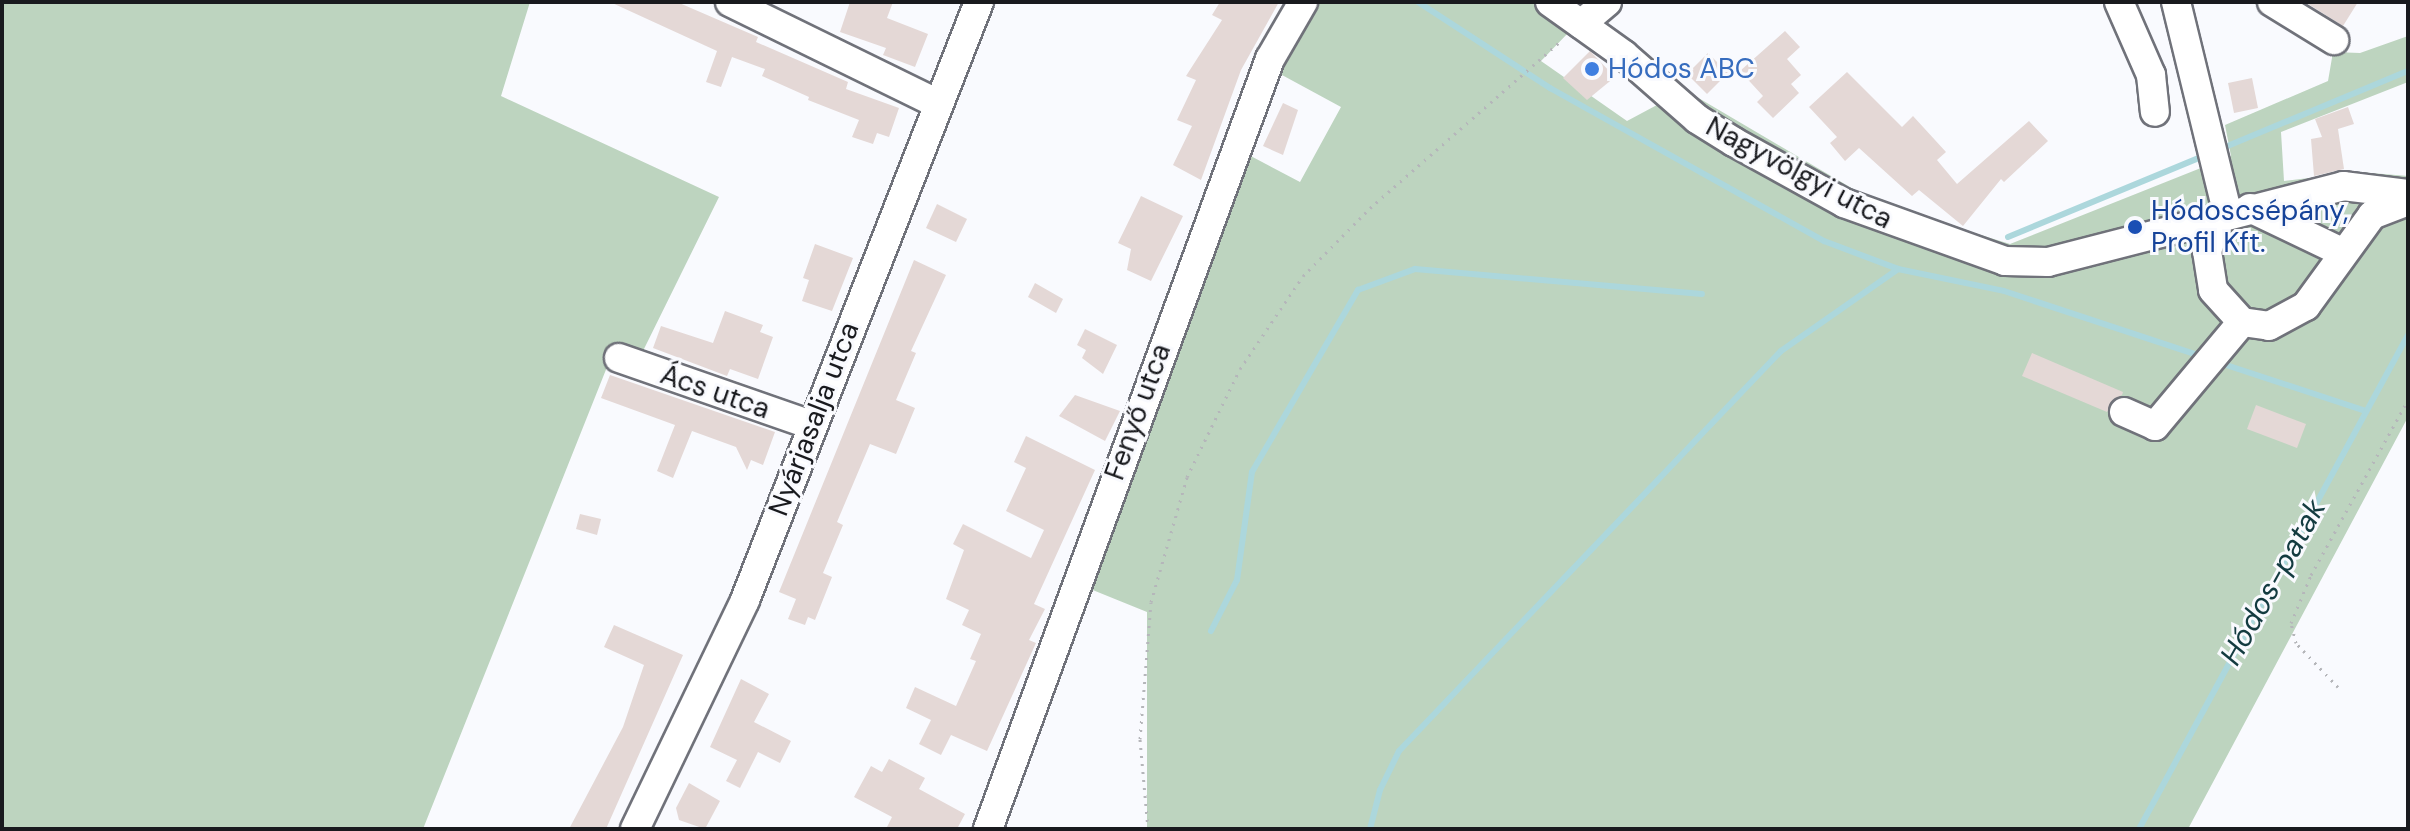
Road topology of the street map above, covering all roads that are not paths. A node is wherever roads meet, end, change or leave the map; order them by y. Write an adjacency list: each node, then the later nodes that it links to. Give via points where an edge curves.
1 (730, 2): 11 (street)
2 (979, 2): 11 (street, Nyárjasalja utca)
3 (1303, 2): 22 (street, Fenyő utca, via 1270,59)
4 (1550, 2): 9 (street, Nagyvölgyi utca)
5 (1607, 2): 9 (street)
6 (2119, 2): 12 (street, via 2151,75)
7 (2176, 2): 15 (street)
8 (2272, 2): 10 (street)
9 (1581, 24): 15 (street, Nagyvölgyi utca, via 1697,119 1789,173 1882,219 2005,261 2048,262)
10 (2334, 40)
11 (936, 103): 20 (street, Nyárjasalja utca)
12 (2155, 112)
13 (2408, 194): 15 (street, Nagyvölgyi utca, via 2353,185)
14 (2408, 201): 16 (street, via 2372,215)
15 (2232, 214): 16 (street); 17 (street, via 2207,251 2208,277 2220,303)
16 (2342, 252): 17 (street, via 2295,315 2269,326)
17 (2242, 322): 19 (street, via 2155,426)
18 (619, 358): 20 (street, Ács utca)
19 (2124, 412)
20 (811, 425): 21 (street, Nyárjasalja utca, via 745,600)
21 (635, 829)
22 (988, 829)

